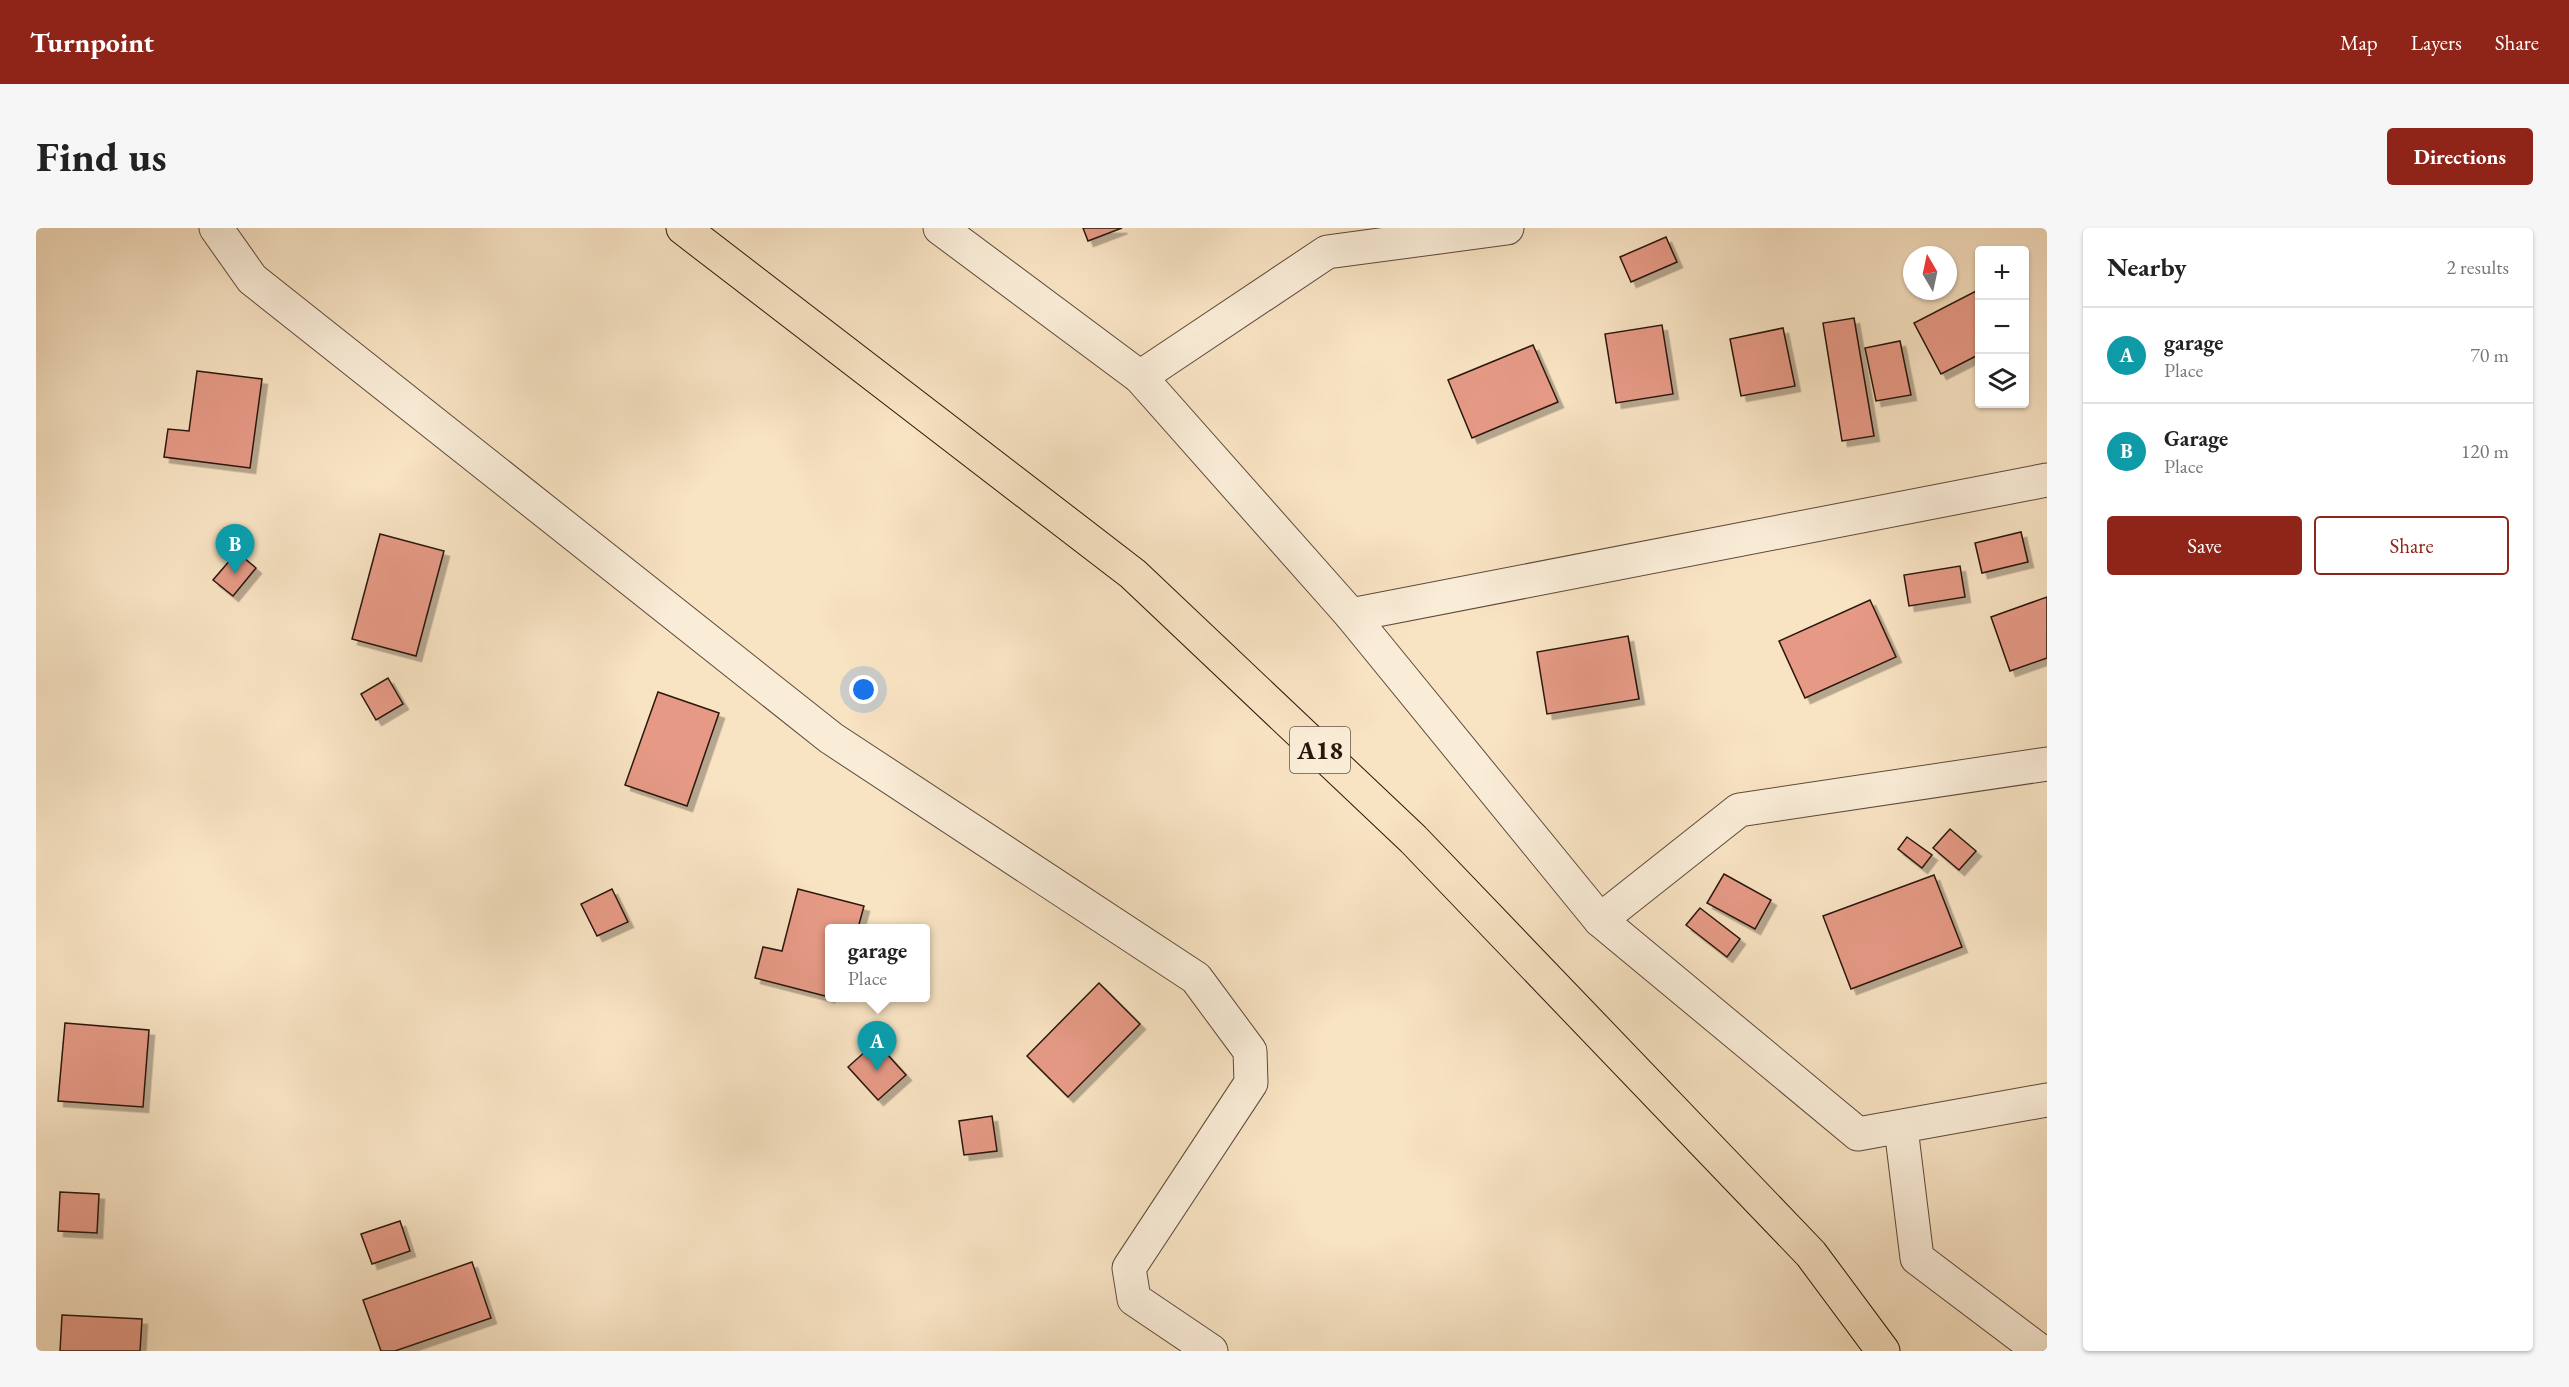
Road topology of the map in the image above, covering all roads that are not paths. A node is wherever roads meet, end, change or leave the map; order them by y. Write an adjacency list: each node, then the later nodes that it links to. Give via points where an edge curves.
1 (216, 228): 12 (street, via 252,279 831,738 1196,978 1250,1051 1251,1083 1129,1268 1134,1299)
2 (683, 228): 13 (main road, A18, via 1133,574 1413,838 1811,1254)
3 (940, 228): 5 (street)
4 (1507, 228): 5 (street, via 1327,252)
5 (1140, 377): 7 (street)
6 (2047, 480): 7 (street)
7 (1351, 615): 9 (street)
8 (2047, 764): 9 (street, via 1739,810)
9 (1600, 920): 11 (street, via 1858,1134)
10 (2047, 1100): 11 (street)
11 (1901, 1128): 14 (street, via 1917,1258)
12 (1211, 1351)
13 (1883, 1351)
14 (2040, 1351)

